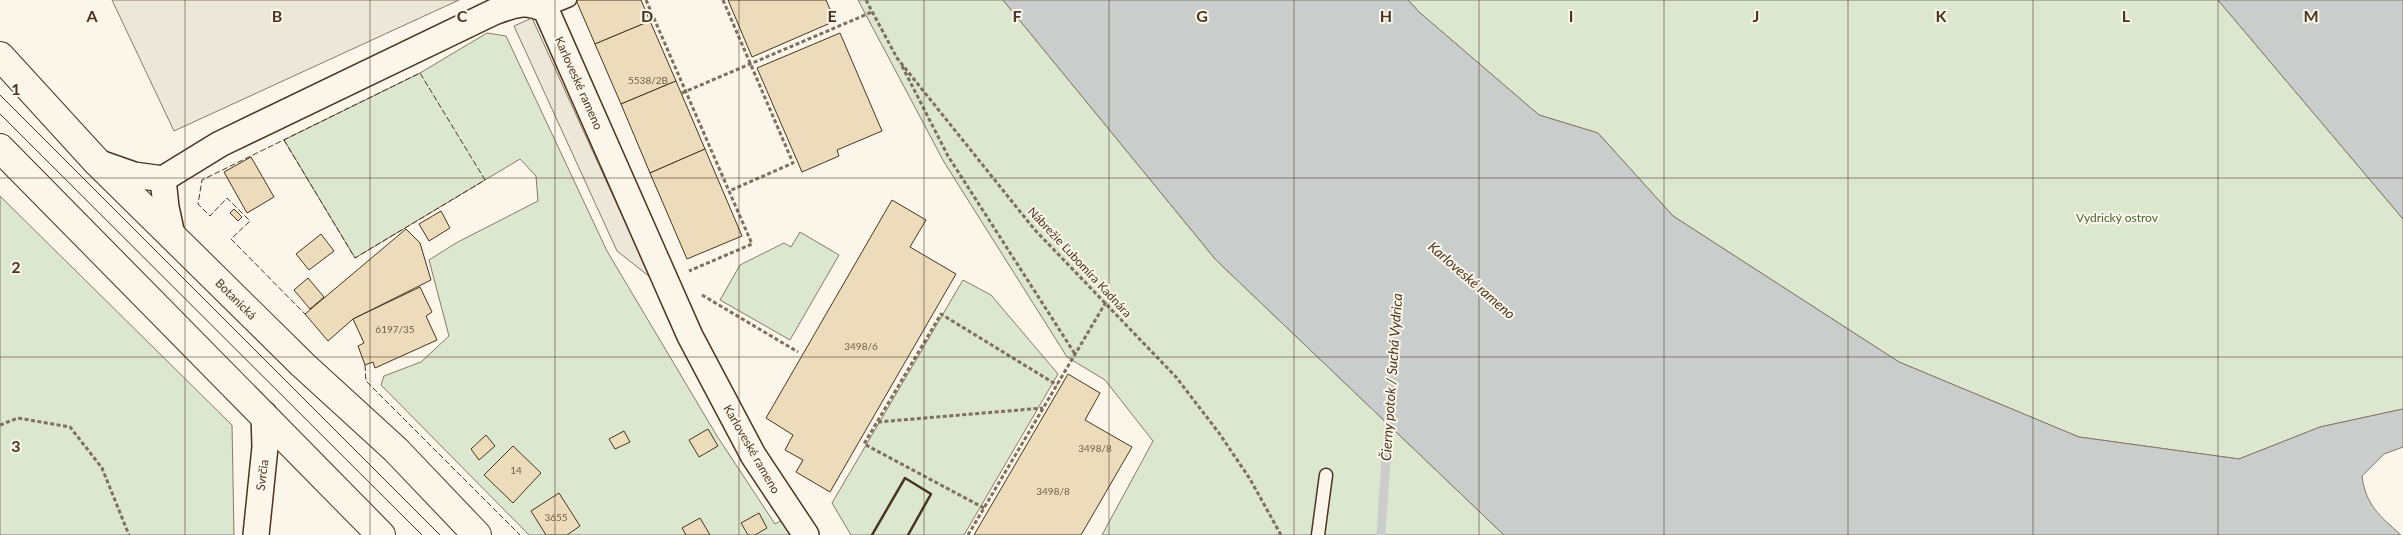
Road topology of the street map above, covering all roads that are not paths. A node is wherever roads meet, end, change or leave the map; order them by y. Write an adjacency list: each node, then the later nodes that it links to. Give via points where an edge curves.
1 (570, 0): 2 (lane)
2 (546, 10): 6 (street, via 534,2 518,3 494,12 220,144); 13 (street, Karloveské rameno, via 690,336 753,455)
3 (0, 56): 5 (main road, Botanická)
4 (0, 148): 8 (main road)
5 (97, 162): 6 (street, via 134,175); 7 (main road, Botanická)
6 (163, 179): 7 (street)
7 (172, 235): 12 (main road, Botanická, via 303,365 396,450)
8 (264, 414): 10 (street, Svrčia, via 265,447); 11 (main road)
9 (1326, 475): 14 (lane)
10 (256, 535)
11 (382, 535)
12 (477, 535)
13 (806, 535)
14 (1318, 535)

